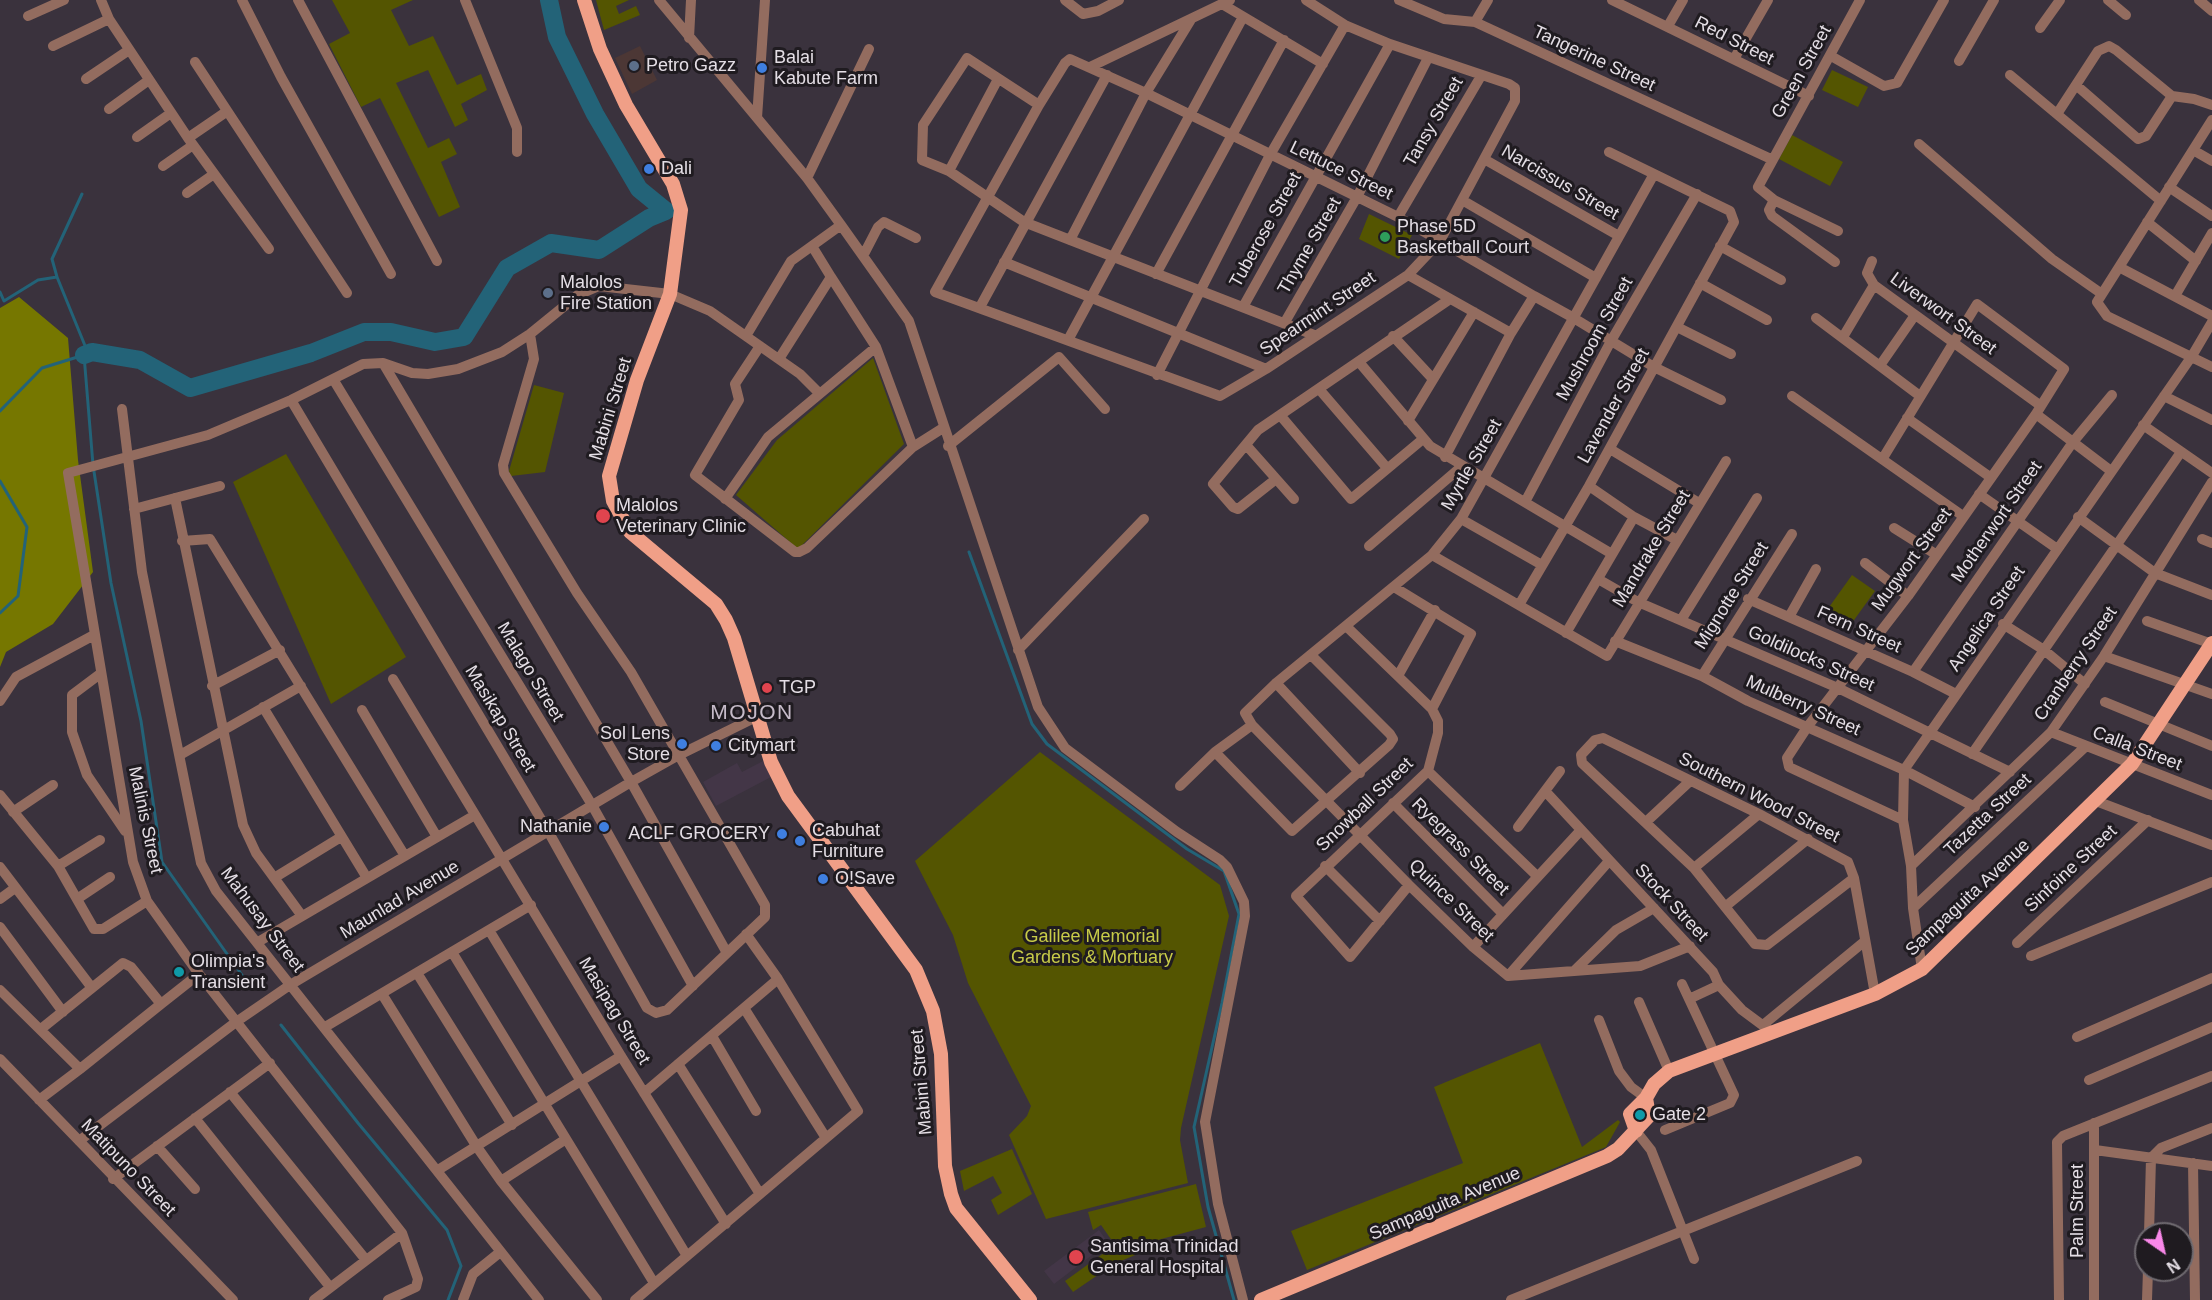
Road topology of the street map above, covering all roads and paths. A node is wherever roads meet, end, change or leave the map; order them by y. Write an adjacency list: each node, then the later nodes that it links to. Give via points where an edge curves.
1 (64, 0): 27 (street)
2 (101, 0): 30 (street)
3 (242, 0): 114 (street)
4 (298, 0): 108 (street)
5 (465, 0): 72 (street, via 517,128)
6 (584, 0): 124 (main road, Mabini Street, via 596,39 626,105 679,198 681,219)
7 (659, 0): 35 (street)
8 (691, 0): 35 (street)
9 (765, 0): 65 (street)
10 (1065, 0): 11 (street, via 1083,14)
11 (1119, 0)
12 (1306, 0): 32 (street)
13 (1398, 0): 31 (street, Tangerine Street, via 1444,19)
14 (1488, 0): 31 (street)
15 (1612, 0): 33 (street, Red Street)
16 (1683, 0): 33 (street)
17 (1768, 0): 43 (street)
18 (1860, 0): 41 (street, Green Street)
19 (1944, 0): 41 (street, via 1897,83 1884,86)
20 (1994, 0): 44 (street)
21 (2060, 0): 34 (street)
22 (2108, 0): 26 (street)
23 (2199, 0): 25 (street)
24 (1226, 2): 28 (street); 29 (street)
25 (2212, 11)
26 (2126, 15)
27 (28, 16)
28 (1243, 17): 36 (street); 63 (street)
29 (1192, 18): 47 (street); 55 (street)
30 (109, 19): 38 (street); 40 (street)
31 (1475, 22): 76 (street, Tangerine Street)
32 (1345, 25): 37 (street); 46 (street)
33 (1668, 26): 43 (street, Red Street)
34 (2040, 28)
35 (689, 38): 65 (street)
36 (1284, 40): 46 (street); 67 (street)
37 (1390, 44): 42 (street); 82 (street, Tuberose Street)
38 (52, 46)
39 (869, 49): 83 (street)
40 (129, 50): 51 (street); 53 (street)
41 (1831, 56): 56 (street, Green Street)
42 (1428, 58): 50 (street); 88 (street, Thyme Street)
43 (1734, 59): 56 (street, Red Street)
44 (1959, 61)
45 (195, 62): 61 (street)
46 (1323, 64): 74 (street)
47 (1090, 67): 48 (street, Lettuce Street); 58 (street, Lettuce Street, via 1074,60 1065,63)
48 (1107, 75): 55 (street, Lettuce Street); 94 (street)
49 (2010, 75): 64 (street)
50 (1481, 76): 75 (street, Spearmint Street, via 1509,84 1516,95); 93 (street, Tansy Street)
51 (86, 79)
52 (998, 79): 58 (street); 79 (street); 79 (street, via 967,58 923,125 922,160)
53 (149, 80): 60 (street); 62 (street)
54 (2076, 85): 57 (street, via 2098,51 2109,46); 57 (street, via 2138,139 2146,136); 64 (street)
55 (1146, 93): 63 (street, Lettuce Street); 101 (street)
56 (1809, 96): 76 (street, Green Street)
57 (2172, 96): 59 (street)
58 (1039, 105): 87 (street)
59 (2212, 105)
60 (109, 109)
61 (226, 112): 69 (street); 123 (street)
62 (171, 113): 68 (street); 69 (street)
63 (1188, 114): 67 (street, Lettuce Street); 107 (street)
64 (2057, 114): 91 (street)
65 (757, 118): 83 (street)
66 (2212, 120): 71 (street)
67 (1230, 134): 74 (street, Lettuce Street); 115 (street)
68 (137, 137)
69 (190, 142): 78 (street); 80 (street)
70 (1919, 144): 125 (street, via 2052,259)
71 (2193, 150): 77 (street); 84 (street)
72 (517, 152)
73 (1608, 152): 81 (street)
74 (1270, 155): 82 (street, Lettuce Street); 122 (street)
75 (1484, 159): 89 (street, Spearmint Street); 99 (street, Narcissus Street)
76 (1771, 159): 90 (street, Green Street, via 1758,186)
77 (2212, 160)
78 (163, 166)
79 (949, 171): 87 (street)
80 (214, 174): 85 (street); 105 (street)
81 (1654, 174): 86 (street); 99 (street, Myrtle Street)
82 (1315, 177): 88 (street, Lettuce Street); 131 (street, Tuberose Street)
83 (807, 178): 96 (street)
84 (2169, 187): 91 (street); 92 (street)
85 (187, 193)
86 (1697, 194): 104 (street, Lavender Street, via 1734,217); 149 (street, Mushroom Street)
87 (987, 196): 94 (street); 130 (street, via 935,292)
88 (1357, 197): 93 (street, Lettuce Street); 138 (street, Thyme Street)
89 (1462, 200): 102 (street, Spearmint Street); 118 (street)
90 (1774, 200): 97 (street); 112 (street, via 1769,210 1772,216)
91 (2161, 201): 95 (street)
92 (2212, 216)
93 (1398, 217): 102 (street, Lettuce Street)
94 (1024, 222): 101 (street); 111 (street)
95 (2147, 222): 110 (street); 113 (street)
96 (841, 225): 103 (street); 106 (street)
97 (1838, 231)
98 (2212, 233): 110 (street)
99 (1619, 236): 118 (street, Myrtle Street)
100 (916, 238): 106 (street, via 884,222)
101 (1070, 240): 107 (street)
102 (1440, 241): 116 (street, Spearmint Street); 126 (street, Lettuce Street)
103 (812, 246): 117 (street); 145 (street, via 791,261)
104 (1720, 246): 119 (street); 120 (street, Lavender Street)
105 (269, 249)
106 (863, 256): 181 (street, via 909,321)
107 (1111, 257): 115 (street); 128 (street)
108 (437, 261)
109 (1872, 261): 121 (street, via 1867,273)
110 (2196, 261): 127 (street)
111 (1004, 262): 128 (street); 130 (street)
112 (1835, 262)
113 (2119, 267): 125 (street); 127 (street)
114 (391, 274)
115 (1156, 274): 122 (street)
116 (1408, 275): 129 (street); 144 (street, Spearmint Street)
117 (831, 277): 152 (street); 155 (street)
118 (1596, 278): 135 (street, Myrtle Street)
119 (1781, 280)
120 (1700, 284): 137 (street); 140 (street, Lavender Street)
121 (1874, 285): 133 (street, Liverwort Street); 147 (street, Liverwort Street)
122 (1202, 290): 131 (street); 143 (street)
123 (347, 293)
124 (670, 294): 142 (street, via 606,285 592,288); 145 (street, via 710,311); 276 (main road, Mabini Street, via 637,380 609,476 613,501 630,531 716,604 734,638)
125 (2102, 294): 154 (street, via 2098,305 2108,316)
126 (1534, 296): 135 (street, Lettuce Street); 141 (street)
127 (2175, 296): 134 (street)
128 (1090, 297): 143 (street); 148 (street)
129 (1450, 299): 132 (street); 146 (street)
130 (980, 307): 148 (street)
131 (1243, 307): 138 (street)
132 (1474, 312): 141 (street); 163 (street)
133 (1915, 315): 150 (street, Liverwort Street); 158 (street)
134 (2212, 316)
135 (1572, 317): 149 (street, Lettuce Street); 199 (street, Myrtle Street)
136 (1816, 318): 147 (street)
137 (1767, 320)
138 (1285, 322): 144 (street)
139 (2212, 322): 154 (street, Angelica Street)
140 (1677, 327): 153 (street); 159 (street, Lavender Street)
141 (1511, 333): 189 (street)
142 (530, 334): 157 (street, via 502,352 458,369 412,373); 288 (street, via 534,359 503,465 504,473)
143 (1179, 334): 161 (street); 162 (street)
144 (1314, 335): 161 (street, Spearmint Street)
145 (746, 336): 151 (street)
146 (1393, 336): 156 (street); 163 (street)
147 (1843, 337): 158 (street)
148 (1068, 340): 162 (street)
149 (1611, 341): 159 (street, Lettuce Street); 209 (street, Mushroom Street)
150 (1953, 342): 169 (street); 175 (street, Liverwort Street); 175 (street, Mugwort Street, via 1977,304 2064,369)
151 (760, 346): 155 (street); 207 (street, via 735,384 739,400 695,471 697,478)
152 (876, 347): 166 (street); 186 (street)
153 (1731, 354)
154 (2192, 357): 160 (street); 170 (street, Angelica Street)
155 (779, 358): 166 (street)
156 (1359, 362): 165 (street); 179 (street)
157 (383, 363): 164 (street, via 363,364); 295 (street)
158 (1881, 364): 169 (street)
159 (1654, 367): 172 (street, Lettuce Street); 187 (street, Lavender Street)
160 (2212, 367)
161 (1266, 369): 162 (street, Spearmint Street, via 1220,396)
162 (1157, 375)
163 (1432, 378): 179 (street)
164 (333, 379): 171 (street); 305 (street, Malago Street)
165 (1319, 389): 176 (street); 194 (street)
166 (819, 393): 207 (street, via 768,437)
167 (2112, 395): 183 (street, Motherwort Street)
168 (1792, 396): 191 (street)
169 (1920, 396): 177 (street)
170 (2164, 396): 178 (street); 180 (street, Angelica Street)
171 (291, 400): 190 (street, via 208,435); 315 (street, Masikap Street)
172 (1721, 400)
173 (122, 409): 190 (street, Mahusay Street)
174 (1105, 409): 184 (street, via 1059,357)
175 (2039, 410): 183 (street, Liverwort Street); 197 (street, Mugwort Street)
176 (1280, 415): 185 (street, via 1258,430); 194 (street, via 1351,499)
177 (1907, 418): 191 (street); 197 (street)
178 (2212, 420)
179 (1408, 421): 182 (street)
180 (2143, 425): 188 (street); 195 (street, Angelica Street)
181 (943, 428): 184 (street); 186 (street)
182 (1423, 439): 189 (street); 194 (street)
183 (2073, 442): 195 (street, Liverwort Street); 217 (street, Motherwort Street)
184 (948, 446): 252 (street, via 986,547)
185 (1247, 446): 198 (street); 198 (street, via 1215,479 1216,489 1238,509)
186 (913, 447): 207 (street, via 803,551 795,552)
187 (1610, 448): 202 (street, Lavender Street); 210 (street)
188 (2181, 452): 196 (street); 224 (street)
189 (1445, 457): 193 (street)
190 (129, 458): 211 (street, Mahusay Street); 247 (street, Malinis Street, via 67,475)
191 (1883, 458): 212 (street)
192 (1726, 461): 210 (street, Mandrake Street)
193 (1461, 466): 199 (street); 223 (street)
194 (1387, 468)
195 (2111, 471): 214 (street, Angelica Street)
196 (2212, 473)
197 (1990, 477): 203 (street, Mugwort Street)
198 (1276, 479): 208 (street)
199 (1485, 480): 209 (street); 216 (street, Myrtle Street)
200 (2212, 482): 204 (street, Cranberry Street)
201 (220, 486): 205 (street)
202 (1589, 486): 213 (street); 218 (street, Lavender Street)
203 (1979, 494): 212 (street, Mugwort Street); 217 (street)
204 (2208, 495): 232 (street, Cranberry Street)
205 (175, 498): 211 (street); 222 (street)
206 (1757, 498): 242 (street)
207 (724, 499)
208 (1294, 500)
209 (1525, 502): 218 (street)
210 (1700, 503): 221 (street, Mandrake Street)
211 (134, 509): 287 (street, Mahusay Street, via 142,572)
212 (1963, 516): 228 (street, Mugwort Street)
213 (1634, 517): 221 (street); 226 (street)
214 (2078, 517): 224 (street); 225 (street, Angelica Street)
215 (1144, 519): 252 (street)
216 (1461, 519): 227 (street, Myrtle Street); 230 (street)
217 (2017, 521): 225 (street); 257 (street, Motherwort Street)
218 (1564, 525): 226 (street); 230 (street, Lavender Street)
219 (1894, 528): 228 (street)
220 (1792, 534): 237 (street, Mignotte Street)
221 (1677, 540): 238 (street, Mandrake Street)
222 (182, 541): 251 (street, via 210,539); 265 (street)
223 (1369, 546)
224 (2119, 546): 232 (street); 253 (street)
225 (2056, 548): 244 (street, Angelica Street)
226 (1612, 554): 233 (street)
227 (1432, 555): 234 (street, Myrtle Street); 239 (street)
228 (1937, 555): 236 (street, Mugwort Street)
229 (1865, 563): 236 (street)
230 (1542, 566): 239 (street, Lavender Street)
231 (1816, 569): 241 (street)
232 (2155, 573): 235 (street); 256 (street, Cranberry Street)
233 (1598, 579): 238 (street, Goldilocks Street); 246 (street)
234 (1394, 587): 240 (street); 245 (street, Myrtle Street)
235 (2212, 595)
236 (1908, 596): 254 (street, Mugwort Street)
237 (1748, 599): 241 (street, Fern Street); 248 (street, Mignotte Street)
238 (1638, 602): 242 (street, Goldilocks Street); 249 (street, Mandrake Street)
239 (1519, 605): 246 (street)
240 (1435, 610): 259 (street); 273 (street, via 1471,634)
241 (1789, 617): 254 (street, Fern Street)
242 (1681, 620): 248 (street, Goldilocks Street)
243 (2147, 621): 250 (street)
244 (2003, 624): 253 (street); 268 (street, Angelica Street)
245 (1347, 627): 255 (street, Myrtle Street); 259 (street)
246 (1566, 633): 249 (street, Mandrake Street, via 1607,656)
247 (94, 634): 258 (street, Malinis Street); 270 (street, via 16,677)
248 (1724, 639): 260 (street, Mignotte Street); 267 (street, Goldilocks Street)
249 (1616, 641): 260 (street, Mulberry Street)
250 (2212, 644): 264 (main road, Sampaguita Avenue)
251 (280, 650): 265 (street); 266 (street)
252 (1018, 650): 445 (street, via 1038,707 1065,748 1220,860 1244,902 1243,926 1205,1122 1218,1204)
253 (2044, 650): 263 (street); 286 (street)
254 (1864, 651): 257 (street, Fern Street); 267 (street, Mugwort Street)
255 (1312, 656): 262 (street, Myrtle Street); 293 (street, via 1393,739)
256 (2104, 656): 263 (street, Cranberry Street); 264 (street)
257 (1913, 672): 268 (street, Fern Street)
258 (100, 674): 316 (street, Malinis Street); 316 (street, via 72,695 72,732 87,775)
259 (1399, 674): 273 (street)
260 (1702, 676): 278 (street, Mulberry Street)
261 (393, 679): 309 (street, Masipag Street)
262 (1276, 683): 275 (street, Myrtle Street); 293 (street)
263 (2085, 684): 282 (street, Cranberry Street)
264 (2185, 684): 269 (street); 279 (main road, Sampaguita Avenue)
265 (212, 686): 280 (street)
266 (301, 686): 272 (street); 323 (street)
267 (1838, 688): 278 (street, Mugwort Street); 281 (street, Goldilocks Street)
268 (1956, 694): 281 (street, Angelica Street)
269 (2212, 694)
270 (0, 701)
271 (2106, 702): 279 (street)
272 (263, 708): 280 (street); 318 (street)
273 (1432, 709): 291 (street, Snowball Street, via 1439,727)
274 (362, 710): 319 (street)
275 (1245, 713): 277 (street, Quince Street)
276 (756, 717): 288 (street, Maunlad Avenue); 444 (main road, Mabini Street, via 788,796 916,970 933,1011 941,1054 945,1166 951,1194 956,1208)
277 (1252, 725): 285 (street); 303 (street, Quince Street)
278 (1808, 726): 290 (street, Mulberry Street); 310 (street, Mugwort Street, via 1787,758 1789,767)
279 (2159, 726): 283 (street); 289 (main road, Sampaguita Avenue)
280 (223, 731): 287 (street); 333 (street, via 243,825 255,852)
281 (1929, 732): 286 (street, Goldilocks Street); 290 (street, Angelica Street)
282 (2051, 732): 284 (street, Calla Street); 294 (street, Cranberry Street)
283 (2212, 746)
284 (2085, 747): 289 (street, Calla Street); 345 (street, Tazetta Street)
285 (1215, 752): 298 (street); 303 (street, via 1288,829 1297,830)
286 (1972, 754): 294 (street, Goldilocks Street)
287 (180, 755): 353 (street, Mahusay Street, via 201,863 216,891)
288 (679, 755): 295 (street, Maunlad Avenue); 351 (street, via 765,905 765,917)
289 (2132, 764): 301 (street, Calla Street); 302 (main road, Sampaguita Avenue)
290 (1904, 770): 306 (street, Mulberry Street); 310 (street)
291 (1428, 771): 304 (street, Snowball Street); 331 (street)
292 (1560, 771): 299 (street)
293 (1359, 772): 303 (street)
294 (2010, 772): 306 (street, Cranberry Street)
295 (631, 782): 305 (street, Maunlad Avenue); 358 (street)
296 (1689, 782): 308 (street, Southern Wood Street); 312 (street); 312 (street, Southern Wood Street, via 1599,737 1581,755 1582,763)
297 (53, 785): 307 (street)
298 (1180, 786)
299 (1546, 792): 313 (street); 314 (street, Stock Street)
300 (0, 795): 307 (street)
301 (2212, 795)
302 (2096, 801): 311 (street); 360 (main road, Sampaguita Avenue)
303 (1327, 802): 317 (street, Quince Street)
304 (1393, 803): 317 (street, Snowball Street); 346 (street, Ryegrass Street)
305 (592, 805): 315 (street, Maunlad Avenue); 369 (street, Malago Street)
306 (1975, 807): 328 (street, Cranberry Street)
307 (13, 812): 326 (street)
308 (1759, 814): 320 (street, Southern Wood Street); 330 (street)
309 (475, 815): 319 (street); 324 (street, Masipag Street)
310 (1903, 820): 328 (street)
311 (2148, 820): 322 (street); 354 (street, Sinfoine Street)
312 (1646, 822): 330 (street)
313 (1518, 827)
314 (1581, 830): 325 (street, Stock Street); 331 (street)
315 (548, 831): 324 (street, Maunlad Avenue); 369 (street, Masikap Street, via 647,1008 656,1013 667,1011)
316 (128, 834): 341 (street, Malinis Street)
317 (1360, 835): 327 (street, Snowball Street); 337 (street, Quince Street)
318 (341, 837): 333 (street); 334 (street)
319 (437, 837): 323 (street)
320 (1808, 839): 335 (street, Southern Wood Street, via 1848,862); 343 (street)
321 (100, 840): 326 (street)
322 (2212, 845)
323 (405, 856): 334 (street)
324 (502, 859): 342 (street, Masipag Street); 368 (street, Maunlad Avenue)
325 (1609, 861): 344 (street, Stock Street); 364 (street)
326 (58, 866): 340 (street)
327 (1325, 866): 348 (street); 348 (street, Snowball Street, via 1296,896 1350,957)
328 (1911, 866): 345 (street)
329 (0, 867): 338 (street)
330 (1694, 868): 343 (street)
331 (1537, 876): 346 (street)
332 (110, 877): 340 (street)
333 (274, 878): 347 (street)
334 (367, 878): 347 (street)
335 (1854, 878): 343 (street, via 1767,945 1755,944); 352 (street, Southern Wood Street)
336 (2212, 882): 359 (street)
337 (1409, 885): 348 (street); 355 (street, Quince Street)
338 (15, 888): 339 (street); 371 (street)
339 (0, 899)
340 (77, 899): 341 (street, via 94,929 99,930)
341 (147, 901): 363 (street, Malinis Street)
342 (531, 904): 350 (street); 389 (street, Masipag Street)
343 (1726, 906)
344 (1654, 908): 356 (street, Stock Street); 361 (street, via 1616,930)
345 (1913, 908): 360 (street)
346 (1503, 914): 355 (street)
347 (302, 916): 353 (street)
348 (1380, 921)
349 (0, 927): 379 (street)
350 (489, 930): 357 (street); 397 (street)
351 (746, 934): 358 (street); 366 (street)
352 (1865, 941): 374 (street, Southern Wood Street); 385 (street, via 1777,1011)
353 (258, 942): 368 (street, Mahusay Street)
354 (2018, 943)
355 (1473, 946): 364 (street, Quince Street)
356 (1690, 946): 361 (street, via 1640,966); 370 (street, Stock Street, via 1718,978)
357 (452, 952): 362 (street); 402 (street)
358 (727, 953): 369 (street)
359 (2031, 956)
360 (1922, 969): 374 (main road, Sampaguita Avenue)
361 (1575, 970): 364 (street)
362 (417, 973): 373 (street); 406 (street)
363 (199, 974): 377 (street); 381 (street, Malinis Street)
364 (1508, 976)
365 (2212, 978): 387 (street)
366 (778, 979): 378 (street); 410 (street, via 857,1108 856,1114)
367 (1682, 984): 375 (street)
368 (290, 985): 381 (street, Maunlad Avenue); 382 (street, Mahusay Street)
369 (693, 986)
370 (1719, 986): 375 (street); 385 (street, Stock Street)
371 (92, 988): 377 (street, via 118,966 128,964); 379 (street)
372 (0, 990): 384 (street)
373 (382, 994): 382 (street); 414 (street)
374 (1875, 994): 385 (main road, Sampaguita Avenue)
375 (1689, 999): 388 (street)
376 (1639, 1002): 394 (street)
377 (160, 1005): 393 (street)
378 (744, 1008): 386 (street); 410 (street)
379 (63, 1012): 384 (street)
380 (1599, 1020): 400 (street, via 1619,1071)
381 (236, 1022): 391 (street, Malinis Street); 412 (street, Maunlad Avenue)
382 (325, 1027): 420 (street, Mahusay Street)
383 (2212, 1027): 396 (street)
384 (41, 1029): 393 (street)
385 (1768, 1029): 388 (main road, Sampaguita Avenue)
386 (712, 1036): 392 (street); 403 (street)
387 (2077, 1037)
388 (1716, 1055): 394 (main road, Sampaguita Avenue); 408 (street, via 1734,1099)
389 (621, 1056): 397 (street); 399 (street, Masipag Street)
390 (0, 1059): 401 (street, Matipuno Street)
391 (270, 1063): 398 (street); 428 (street, Malinis Street)
392 (678, 1064): 399 (street); 424 (street)
393 (80, 1069): 401 (street)
394 (1669, 1071): 400 (main road, Sampaguita Avenue)
395 (2212, 1076): 405 (street)
396 (2090, 1080)
397 (582, 1083): 402 (street); 430 (street)
398 (230, 1092): 404 (street); 432 (street)
399 (644, 1093): 426 (street, Masipag Street)
400 (1646, 1098): 409 (main road, Sampaguita Avenue, via 1630,1114)
401 (39, 1100): 412 (street, Matipuno Street)
402 (545, 1104): 406 (street); 411 (street)
403 (756, 1111)
404 (195, 1118): 413 (street); 435 (street)
405 (2094, 1123): 415 (street, Palm Street); 448 (street, via 2057,1142)
406 (512, 1125): 414 (street)
407 (2212, 1128): 416 (street, via 2161,1148)
408 (1665, 1130)
409 (1636, 1131): 427 (street, via 1651,1150); 446 (main road, Sampaguita Avenue, via 1607,1156)
410 (826, 1138): 424 (street)
411 (566, 1139): 422 (street); 434 (street)
412 (79, 1141): 421 (street, Matipuno Street)
413 (157, 1146): 421 (street); 423 (street)
414 (477, 1147): 420 (street); 422 (street)
415 (2095, 1150): 416 (street); 449 (street, Palm Street)
416 (2151, 1158): 418 (street); 425 (street)
417 (1857, 1161): 427 (street)
418 (2193, 1164): 419 (street); 451 (street)
419 (2212, 1166)
420 (438, 1170): 429 (street, Mahusay Street)
421 (112, 1179): 437 (street, Matipuno Street)
422 (501, 1181): 442 (street)
423 (195, 1189)
424 (760, 1194): 426 (street)
425 (2149, 1222)
426 (726, 1224): 430 (street)
427 (1683, 1231): 431 (street); 447 (street)
428 (402, 1233): 432 (street); 439 (street, Malinis Street, via 418,1279 416,1287)
429 (500, 1253): 436 (street, via 473,1274); 441 (street, Mahusay Street)
430 (687, 1256): 434 (street)
431 (1694, 1259)
432 (366, 1260): 435 (street)
433 (2148, 1282): 450 (street)
434 (654, 1283): 443 (street)
435 (330, 1287): 438 (street)
436 (464, 1294): 440 (street)
437 (232, 1300)
438 (314, 1300)
439 (388, 1300)
440 (473, 1300)
441 (539, 1300)
442 (597, 1300)
443 (635, 1300)
444 (1030, 1300)
445 (1243, 1300)
446 (1261, 1300)
447 (1511, 1300)
448 (2059, 1300)
449 (2094, 1300)
450 (2147, 1300)
451 (2195, 1300)

